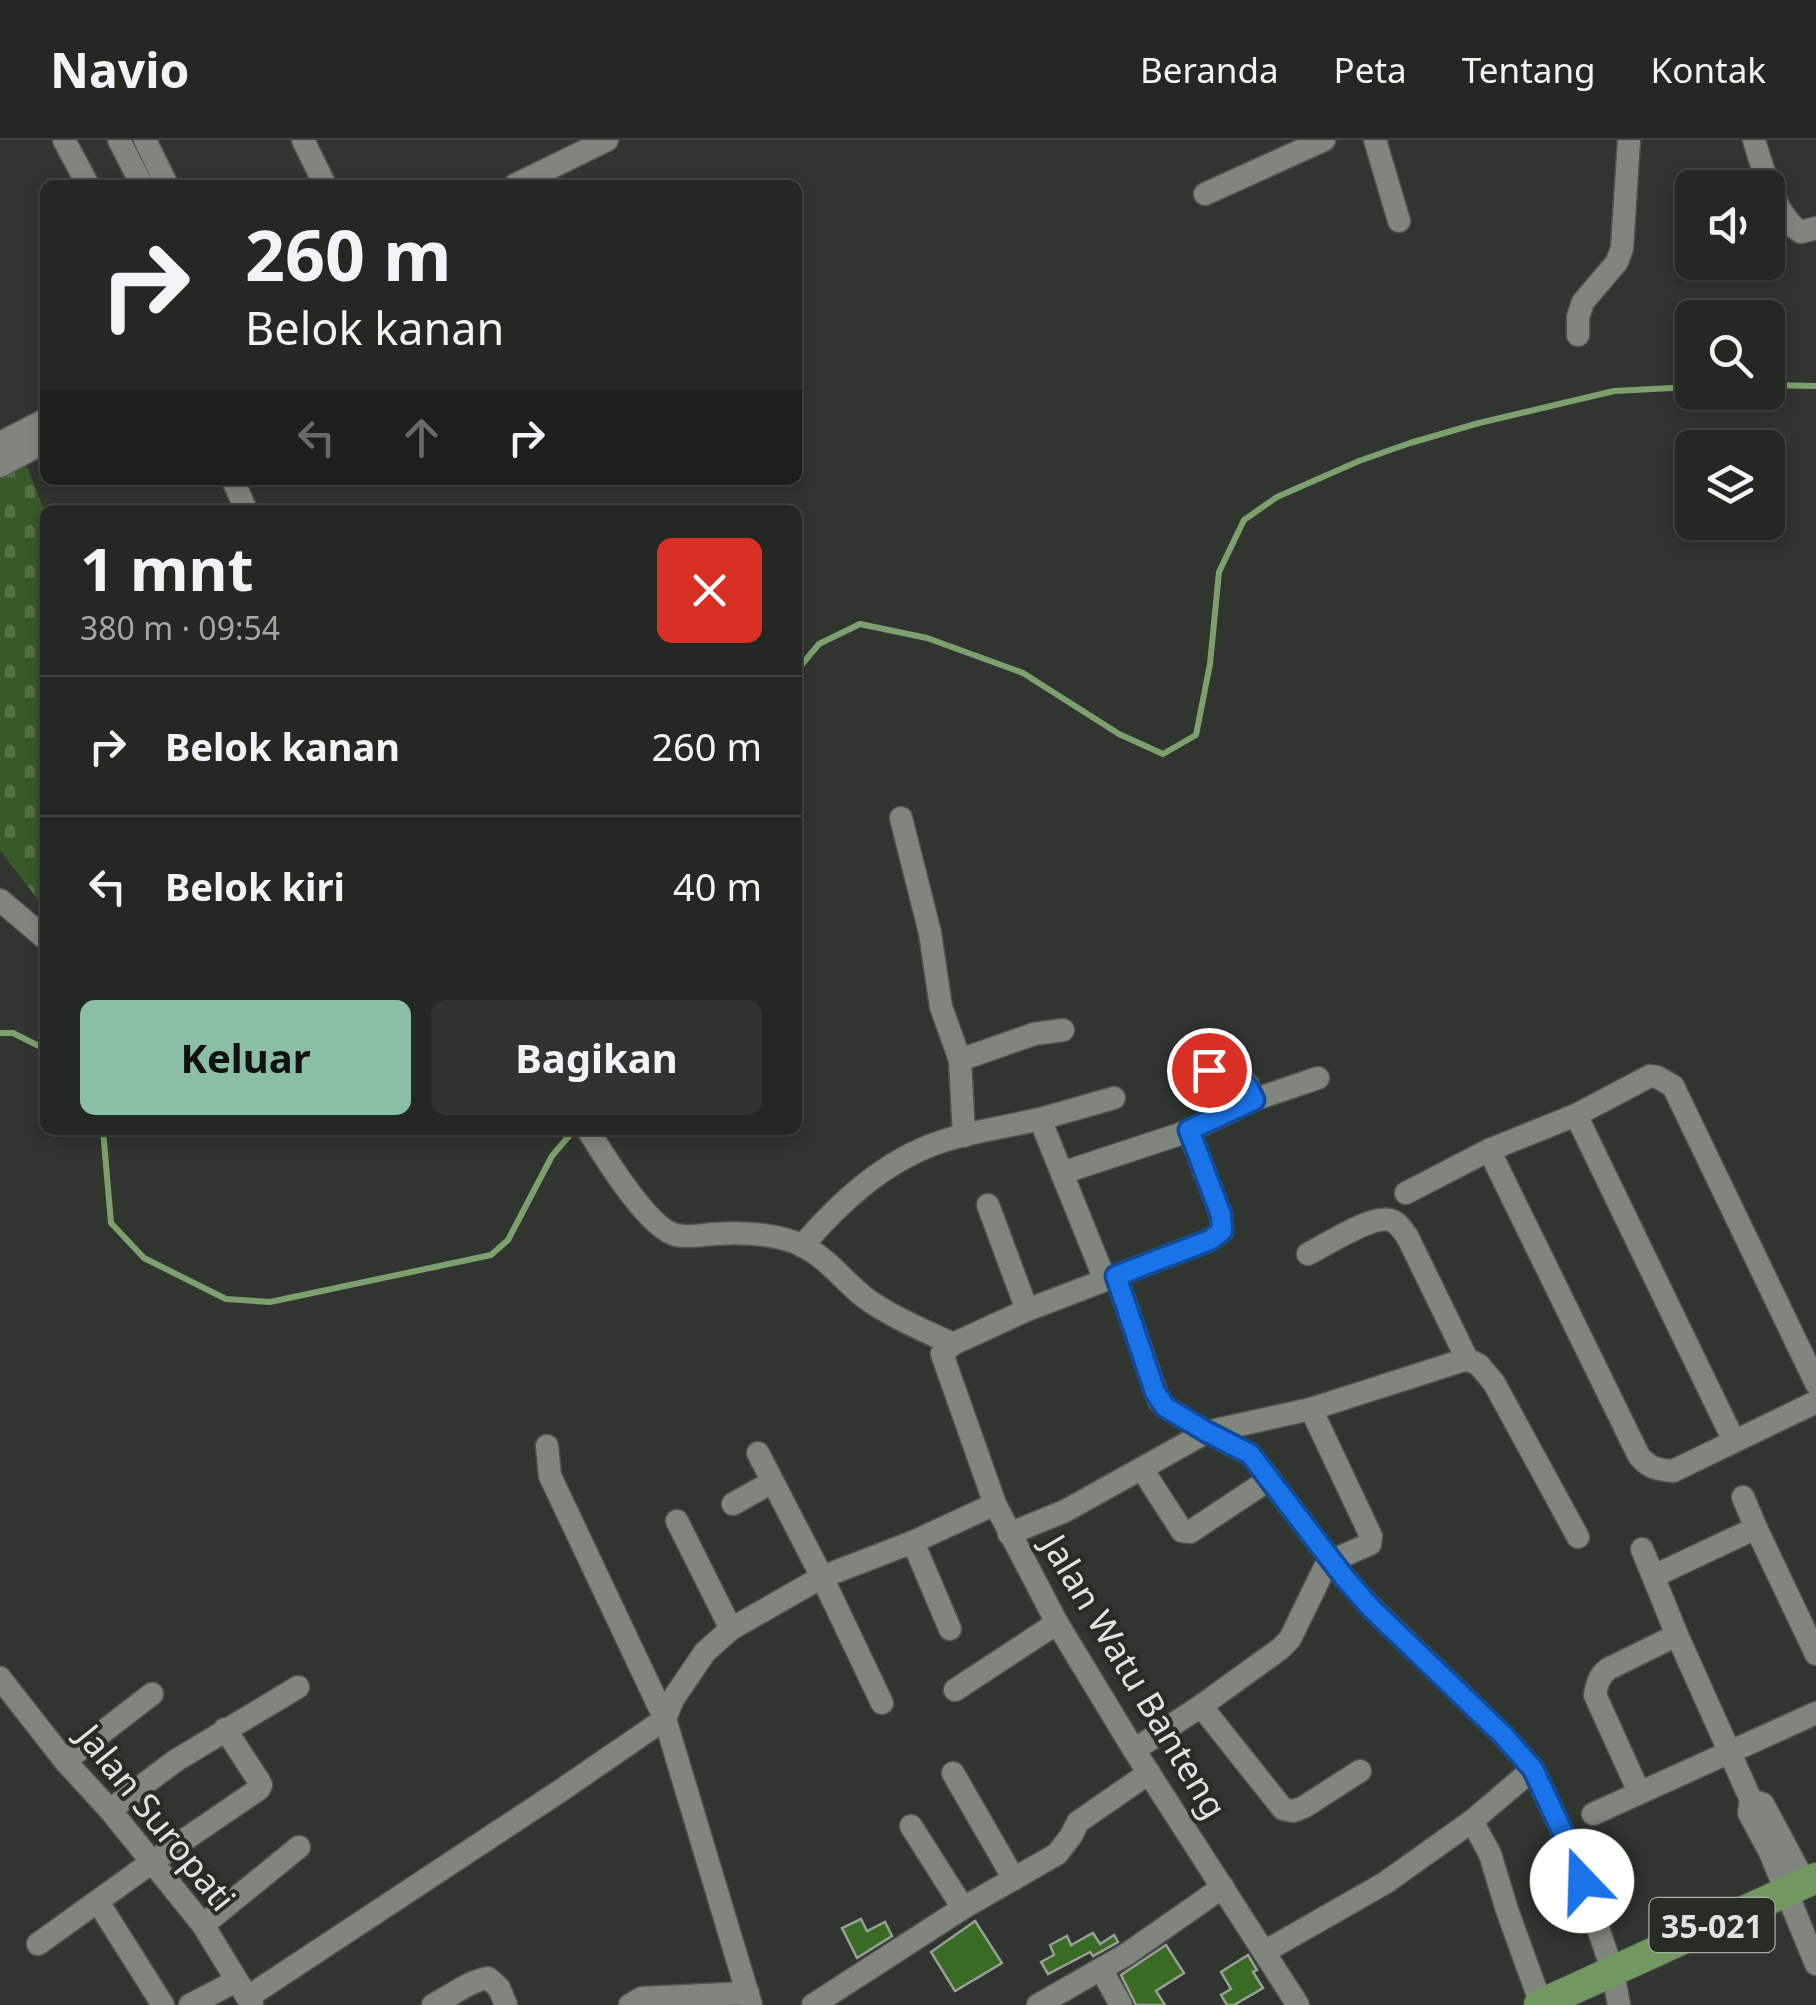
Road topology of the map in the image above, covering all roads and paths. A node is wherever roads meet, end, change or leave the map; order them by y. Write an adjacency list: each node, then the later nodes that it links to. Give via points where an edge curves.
1 (64, 140): 11 (street)
2 (119, 140): 12 (street)
3 (145, 140): 13 (street)
4 (608, 140): 10 (street)
5 (1324, 140): 16 (street)
6 (1376, 140): 17 (street)
7 (1629, 140): 19 (street, via 1622,248 1583,302)
8 (1754, 140): 18 (street, via 1769,187 1793,228)
9 (311, 143): 14 (street)
10 (560, 150): 15 (street)
11 (85, 180)
12 (139, 180)
13 (165, 180)
14 (323, 180)
15 (521, 180)
16 (1206, 194)
17 (1399, 221)
18 (1816, 228)
19 (1578, 335)
20 (40, 423): 21 (street)
21 (0, 444)
22 (40, 445): 23 (street)
23 (0, 466)
24 (901, 818): 28 (street, via 930,933 940,1007)
25 (0, 900): 26 (street)
26 (40, 934)
27 (1064, 1030): 28 (street)
28 (960, 1060): 37 (street)
29 (1183, 1063): 32 (street, via 1242,1080)
30 (1318, 1078): 32 (street)
31 (1114, 1098): 34 (street)
32 (1254, 1100): 35 (street)
33 (1576, 1115): 38 (street); 48 (street, via 1650,1076 1673,1086); 52 (street)
34 (1040, 1119): 37 (street); 39 (street)
35 (1189, 1130): 39 (street); 44 (street, via 1222,1231)
36 (591, 1135): 42 (street, via 644,1211 669,1233 750,1234)
37 (964, 1136): 42 (street, via 919,1150 867,1181)
38 (1489, 1150): 40 (street); 52 (street, via 1638,1456 1652,1468 1673,1471)
39 (1062, 1173): 44 (street)
40 (1406, 1194)
41 (988, 1205): 45 (street)
42 (802, 1246): 46 (street)
43 (1308, 1254): 47 (street, via 1370,1222 1395,1222)
44 (1110, 1278): 45 (street); 51 (street, via 1159,1400)
45 (1027, 1310): 46 (street)
46 (947, 1354): 60 (street, Jalan Watu Banteng)
47 (1467, 1359): 50 (street); 64 (street, via 1494,1383)
48 (1816, 1383)
49 (1816, 1402): 52 (street)
50 (1311, 1409): 51 (street); 67 (street, via 1371,1536 1370,1544)
51 (1202, 1436): 55 (street); 57 (street, via 1250,1454)
52 (1734, 1441)
53 (547, 1446): 82 (street, via 550,1476)
54 (758, 1453): 56 (street)
55 (1142, 1470): 57 (street, via 1182,1531 1190,1532); 63 (street)
56 (772, 1482): 59 (street); 69 (street)
57 (1267, 1482): 67 (street)
58 (1743, 1497): 62 (street)
59 (733, 1504)
60 (995, 1504): 63 (street, Jalan Watu Banteng); 65 (street)
61 (678, 1521): 71 (street)
62 (1756, 1528): 68 (street); 74 (street)
63 (1009, 1534): 70 (street, Jalan Watu Banteng)
64 (1578, 1537)
65 (913, 1542): 69 (street); 72 (street)
66 (1642, 1549): 68 (street)
67 (1328, 1565): 80 (street, via 1290,1639); 90 (street, via 1504,1736)
68 (1654, 1576): 73 (street)
69 (822, 1577): 71 (street); 79 (street)
70 (1056, 1623): 77 (street); 84 (street, Jalan Watu Banteng)
71 (730, 1629): 82 (street, via 705,1652)
72 (950, 1629)
73 (1677, 1635): 85 (street); 91 (street, via 1608,1668 1597,1684 1595,1695)
74 (1816, 1654)
75 (0, 1678): 86 (street, Jalan Suropati)
76 (298, 1686): 83 (street)
77 (955, 1690)
78 (152, 1694): 86 (street)
79 (882, 1703)
80 (1200, 1706): 84 (street); 87 (street, via 1283,1809 1304,1808)
81 (1816, 1713): 85 (street)
82 (664, 1719): 109 (street); 110 (street)
83 (225, 1729): 92 (street); 97 (street, via 260,1789)
84 (1134, 1750): 88 (street, Jalan Watu Banteng)
85 (1729, 1752): 91 (street); 99 (street)
86 (66, 1761): 92 (street, Jalan Suropati)
87 (1360, 1771)
88 (1150, 1773): 98 (street, via 1078,1822 1057,1854); 100 (street, Jalan Watu Banteng)
89 (953, 1774): 98 (street)
90 (1526, 1774): 94 (street); 108 (street, via 1572,1852)
91 (1639, 1792): 93 (street)
92 (110, 1810): 97 (street, Jalan Suropati)
93 (1593, 1814)
94 (1472, 1821): 105 (street, via 1386,1883); 120 (street, via 1490,1854)
95 (910, 1826): 102 (street)
96 (299, 1848): 103 (street)
97 (152, 1862): 101 (street); 103 (street, Jalan Suropati)
98 (1014, 1878): 102 (street)
99 (1802, 1884): 106 (street); 108 (main road, 35-021)
100 (1223, 1887): 105 (street, Jalan Watu Banteng); 107 (street)
101 (98, 1902): 104 (street); 111 (street)
102 (963, 1908): 116 (street)
103 (203, 1924): 109 (street, Jalan Suropati)
104 (38, 1944)
105 (1264, 1952): 119 (street, Jalan Watu Banteng)
106 (1816, 1964)
107 (1101, 1970): 117 (street); 118 (street)
108 (1607, 1975): 120 (main road, 35-021); 121 (street)
109 (246, 1994): 112 (street)
110 (749, 1999): 115 (street, via 642,1998)
111 (162, 2005)
112 (190, 2005)
113 (433, 2005): 114 (street, via 488,1978)
114 (506, 2005)
115 (630, 2005)
116 (814, 2005)
117 (1038, 2005)
118 (1121, 2005)
119 (1298, 2005)
120 (1540, 2005)
121 (1619, 2005)

